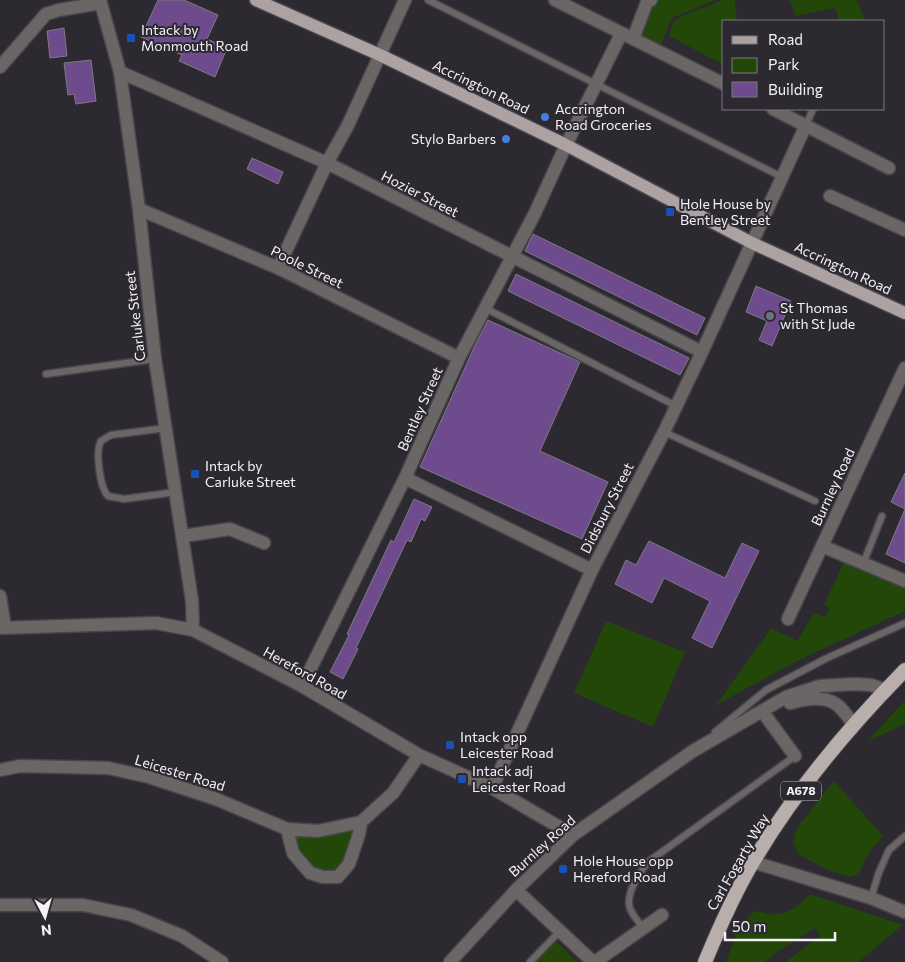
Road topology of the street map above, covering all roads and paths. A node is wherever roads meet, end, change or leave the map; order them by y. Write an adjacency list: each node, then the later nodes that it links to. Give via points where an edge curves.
1 (256, 0): 8 (main road, Accrington Road)
2 (405, 0): 8 (street)
3 (428, 0): 12 (lane)
4 (555, 0): 7 (street)
5 (651, 0): 7 (street, Bentley Street)
6 (101, 2): 9 (street, via 46,14); 10 (street, Carluke Street)
7 (627, 36): 11 (street); 12 (street, Bentley Street)
8 (380, 55): 16 (main road, Accrington Road); 17 (street, via 348,126)
9 (0, 68)
10 (120, 72): 17 (street, Hozier Street); 21 (street, Carluke Street)
11 (722, 83)
12 (597, 85): 16 (street, Bentley Street); 19 (lane)
13 (775, 110): 15 (street)
14 (813, 110): 15 (lane)
15 (806, 125): 18 (street); 19 (street, Didsbury Street)
16 (566, 145): 23 (main road, Accrington Road); 24 (street, Bentley Street)
17 (327, 163): 24 (street, Hozier Street); 25 (street)
18 (889, 168)
19 (782, 177): 23 (street, Didsbury Street)
20 (830, 196): 22 (street)
21 (139, 209): 25 (street, Poole Street); 30 (street, Carluke Street)
22 (905, 230)
23 (752, 243): 27 (main road, Accrington Road); 28 (street, Didsbury Street)
24 (512, 257): 26 (street, Bentley Street); 28 (street, Hozier Street)
25 (278, 268): 29 (street, Poole Street)
26 (485, 308): 29 (street, Bentley Street); 33 (lane)
27 (905, 313)
28 (702, 352): 33 (street, Didsbury Street)
29 (459, 358): 36 (street, Bentley Street)
30 (155, 359): 32 (lane); 34 (street, Carluke Street)
31 (905, 368): 42 (street, Burnley Road)
32 (46, 374)
33 (676, 406): 35 (street, Didsbury Street)
34 (166, 428): 37 (street, Carluke Street); 37 (lane, via 111,436 101,441 98,451 102,488 108,496 124,499)
35 (664, 432): 38 (lane); 44 (street, Didsbury Street)
36 (405, 478): 44 (street); 52 (street, Bentley Street)
37 (176, 492): 40 (street, Carluke Street)
38 (815, 501)
39 (882, 516): 43 (lane)
40 (183, 536): 41 (street, via 230,529); 50 (street, Carluke Street)
41 (264, 543)
42 (822, 546): 43 (street); 47 (street, Burnley Road)
43 (862, 564): 45 (street)
44 (592, 570): 60 (street, Didsbury Street)
45 (905, 582)
46 (0, 596): 49 (street)
47 (788, 619)
48 (905, 623): 56 (lane, Burnley Road, via 766,690)
49 (3, 628): 50 (street, Hereford Road, via 156,623)
50 (193, 630): 52 (street, Hereford Road)
51 (905, 670): 53 (highway, Carl Fogarty Way / A678)
52 (302, 686): 57 (street, Hereford Road)
53 (886, 690): 54 (street, Burnley Road, via 871,685 820,686 786,696); 55 (highway, Carl Fogarty Way / A678)
54 (762, 711): 55 (street, Burnley Road, via 800,700 821,699 835,704); 56 (street, Burnley Road); 58 (street)
55 (854, 725): 65 (highway, Carl Fogarty Way / A678, via 787,811)
56 (693, 751): 63 (street, Burnley Road)
57 (419, 754): 60 (street, Hereford Road); 61 (street, via 393,793)
58 (795, 756): 71 (lane, via 648,862 629,902)
59 (0, 770): 62 (street, Leicester Road, via 20,766 108,768 216,799)
60 (492, 788): 63 (street, Hereford Road)
61 (361, 822): 62 (street, Leicester Road, via 318,831); 62 (street, via 349,864 338,876 323,877 310,873 293,853)
62 (288, 829)
63 (573, 835): 66 (street, Burnley Road)
64 (905, 836): 67 (lane, via 890,850)
65 (753, 862): 67 (street); 77 (highway, Carl Fogarty Way / A678)
66 (516, 890): 72 (street); 74 (street, Burnley Road)
67 (871, 898): 69 (street)
68 (0, 905): 73 (street, via 83,905 131,915 182,936)
69 (905, 912)
70 (662, 915): 71 (street)
71 (643, 928): 76 (street)
72 (560, 931): 75 (lane); 76 (street)
73 (222, 962)
74 (450, 962)
75 (530, 962)
76 (594, 962)
77 (705, 962)

